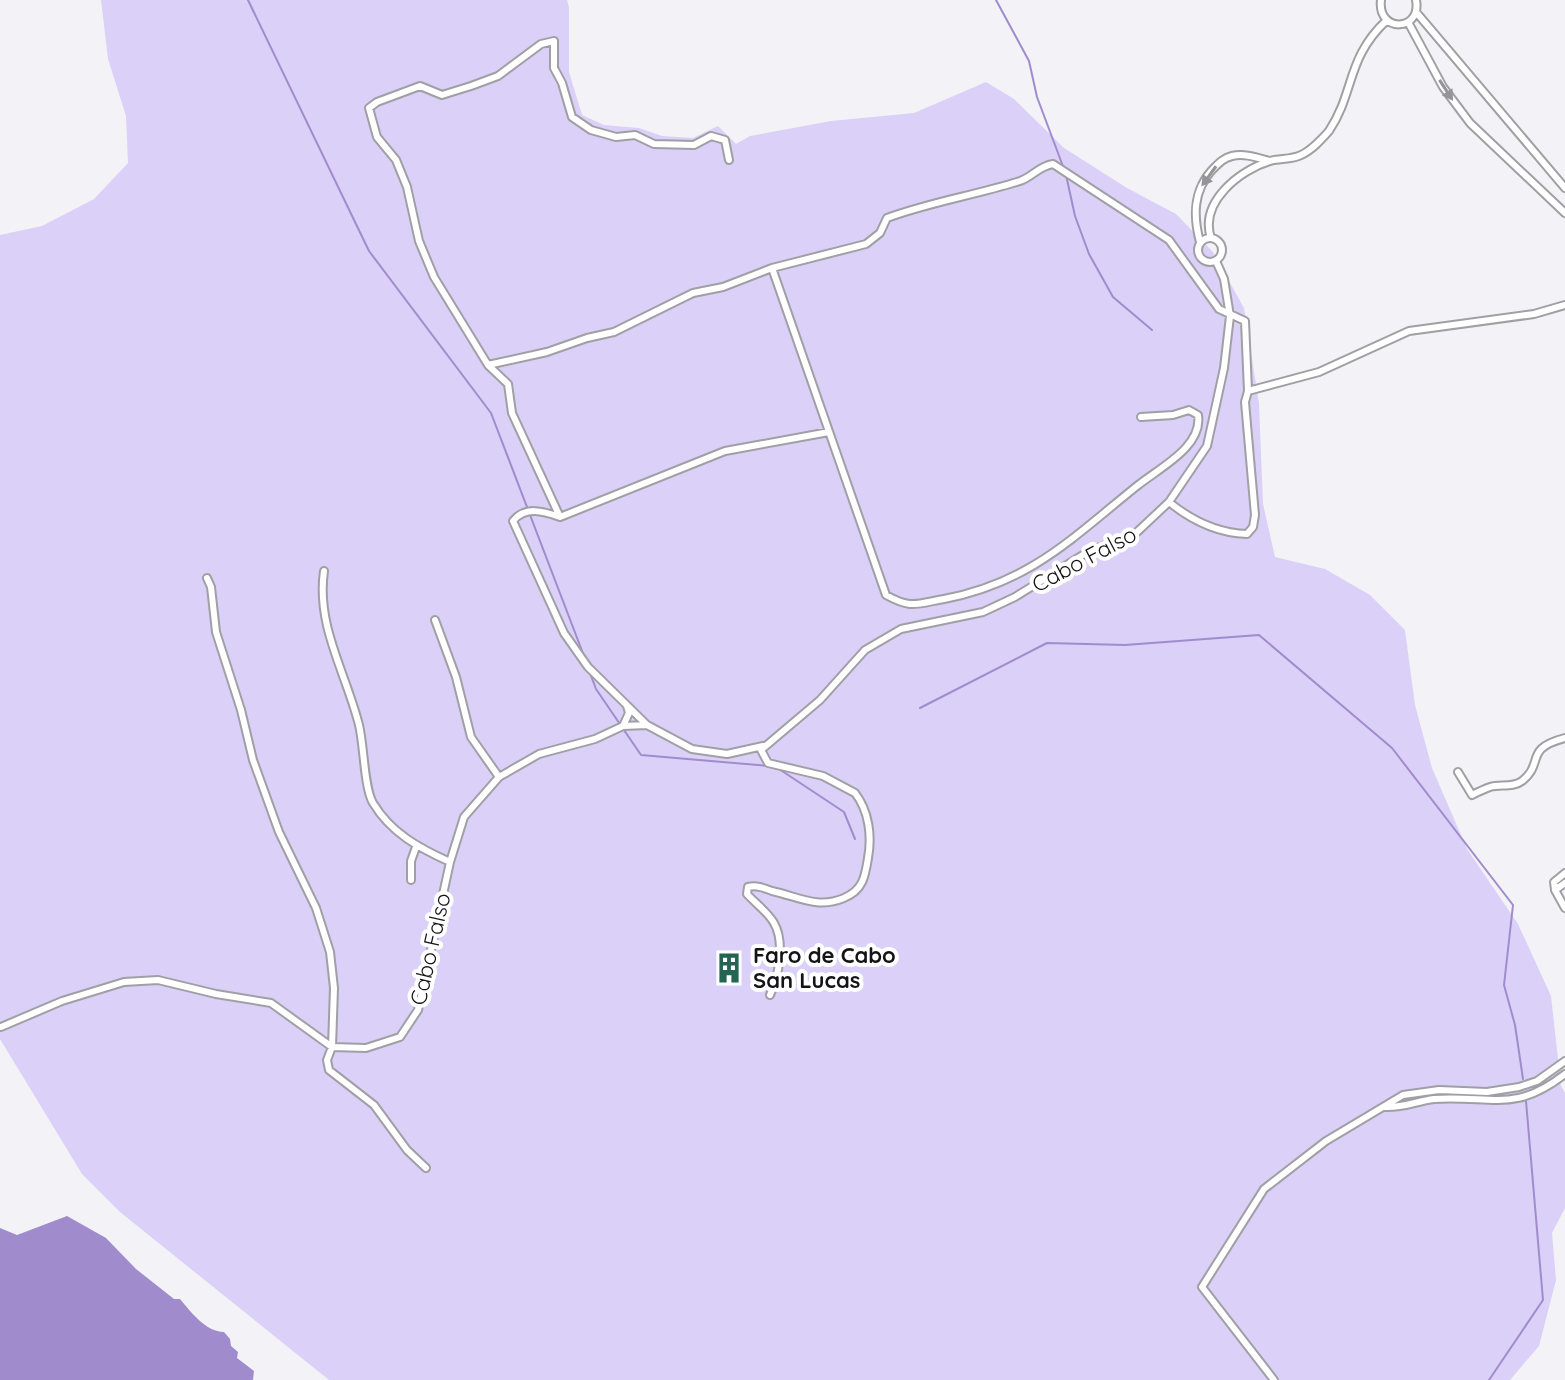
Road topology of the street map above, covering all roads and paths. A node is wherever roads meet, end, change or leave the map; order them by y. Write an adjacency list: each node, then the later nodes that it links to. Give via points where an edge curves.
1 (1381, 0): 4 (street)
2 (1417, 1): 3 (street)
3 (1416, 12): 5 (street); 10 (street)
4 (1387, 20): 5 (street); 8 (street, via 1361,51 1334,123 1322,140 1300,156)
5 (1408, 22): 12 (street, one-way to 12, via 1462,114)
6 (1249, 156): 8 (street); 9 (street); 11 (street, one-way to 11, via 1220,161 1204,178)
7 (729, 160): 20 (street, via 725,140 711,136 694,145 654,144 635,135 616,137 591,130 572,117 554,68 554,41 541,44 498,76 471,86 442,95 420,86 369,108 377,137 396,160 407,187 419,241 434,277)
8 (1270, 161): 9 (street)
9 (1254, 169): 13 (street, via 1239,174 1223,191)
10 (1565, 188)
11 (1195, 212): 13 (street); 15 (street)
12 (1565, 213)
13 (1211, 215): 14 (street)
14 (1211, 238): 15 (street); 16 (street, via 1222,248)
15 (1200, 242): 16 (street, via 1199,257)
16 (1216, 261): 19 (street)
17 (772, 268): 19 (street, via 866,244 887,218 1023,180 1053,164 1169,240 1208,298); 20 (street, via 693,293 614,332); 23 (street)
18 (1565, 305): 21 (street, via 1409,331 1339,365)
19 (1230, 316): 21 (street, via 1245,321); 24 (street, Cabo Falso, via 1207,446)
20 (488, 365): 25 (street, via 508,384 512,413)
21 (1248, 391): 24 (street, via 1253,527 1247,534 1216,528 1189,518)
22 (1141, 417): 23 (street, via 1189,410 1198,415 1200,425 1194,438 1165,465 1030,569 966,594 906,606 886,595)
23 (829, 432): 25 (street, via 725,451)
24 (1169, 502): 33 (street, Cabo Falso, via 1136,533 1086,553 1015,597 983,612 901,629 865,650 820,700)
25 (560, 517): 29 (street, via 528,511 513,521 564,633 588,667)
26 (324, 571): 36 (street, via 321,592 328,633 359,724 371,801)
27 (207, 578): 45 (street, via 216,632 253,760 330,952)
28 (435, 620): 35 (street, via 471,737)
29 (627, 706): 30 (street); 31 (street)
30 (647, 725): 31 (street, Cabo Falso); 33 (street, Cabo Falso, via 692,749 727,754)
31 (623, 726): 35 (street, Cabo Falso, via 539,754)
32 (1565, 738): 34 (street, via 1539,748 1520,783 1472,795)
33 (764, 746): 43 (street, via 761,753 768,763 823,776 855,793 871,834 863,882 854,894 823,905 748,887 747,894 773,921 780,940)
34 (1458, 772)
35 (499, 777): 37 (street, Cabo Falso, via 464,817)
36 (416, 847): 37 (street); 39 (street)
37 (450, 862): 45 (street, Cabo Falso, via 418,1010 400,1037 366,1048)
38 (1565, 873): 41 (street, via 1554,882)
39 (411, 880)
40 (1565, 883): 41 (street)
41 (1555, 890): 42 (street)
42 (1565, 908)
43 (770, 995)
44 (1, 1027): 45 (street, via 124,982 158,980 271,1003)
45 (332, 1047): 53 (street, via 329,1070 374,1105)
46 (1565, 1061): 48 (street)
47 (1565, 1074): 49 (street)
48 (1537, 1081): 49 (street); 50 (street)
49 (1544, 1089): 51 (street)
50 (1507, 1090): 51 (street); 52 (street, via 1410,1093)
51 (1509, 1100): 52 (street, via 1432,1100)
52 (1385, 1107): 54 (street, via 1326,1141 1264,1189 1202,1287)
53 (426, 1168)
54 (1274, 1380)

